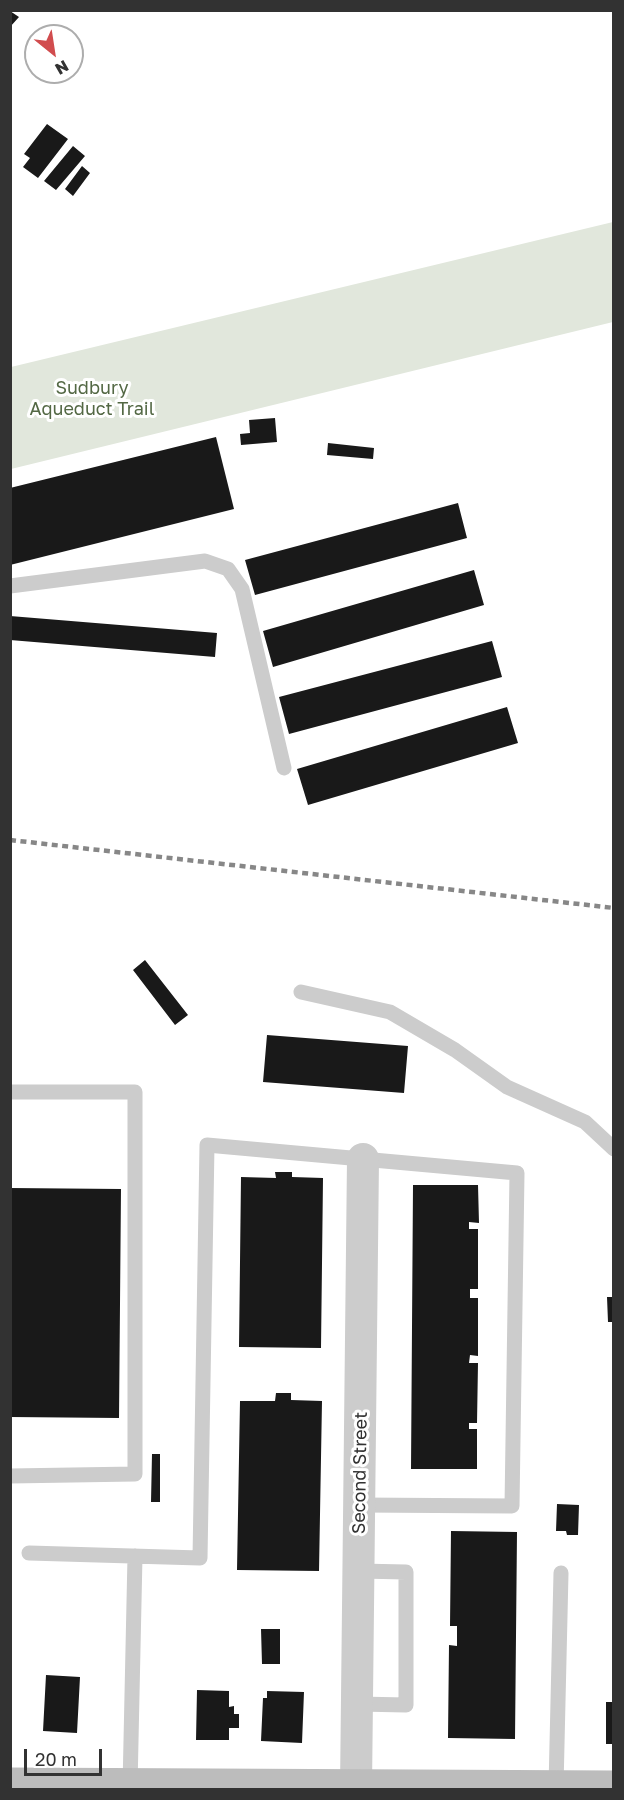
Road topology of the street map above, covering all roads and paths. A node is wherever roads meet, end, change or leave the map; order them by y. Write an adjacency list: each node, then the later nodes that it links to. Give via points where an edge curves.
1 (10, 586): 2 (lane, via 205,561 228,568 242,589)
2 (284, 768)
3 (301, 992): 5 (lane, via 390,1012 455,1050 507,1087 585,1122)
4 (10, 1092): 7 (lane, via 135,1092 135,1474)
5 (614, 1149)
6 (363, 1159): 8 (street, Second Street); 8 (lane, via 517,1173 512,1506); 10 (lane, via 207,1144 200,1558)
7 (10, 1476)
8 (360, 1505): 11 (street, Second Street)
9 (29, 1553): 10 (lane)
10 (135, 1556): 16 (lane)
11 (359, 1571): 13 (street, Second Street); 13 (lane, via 406,1572 406,1705)
12 (561, 1573): 17 (lane)
13 (357, 1704): 19 (street, Second Street)
14 (10, 1784): 15 (main road)
15 (56, 1787): 16 (main road)
16 (130, 1787): 19 (main road)
17 (555, 1787): 18 (main road); 19 (main road)
18 (614, 1787)
19 (361, 1788)

